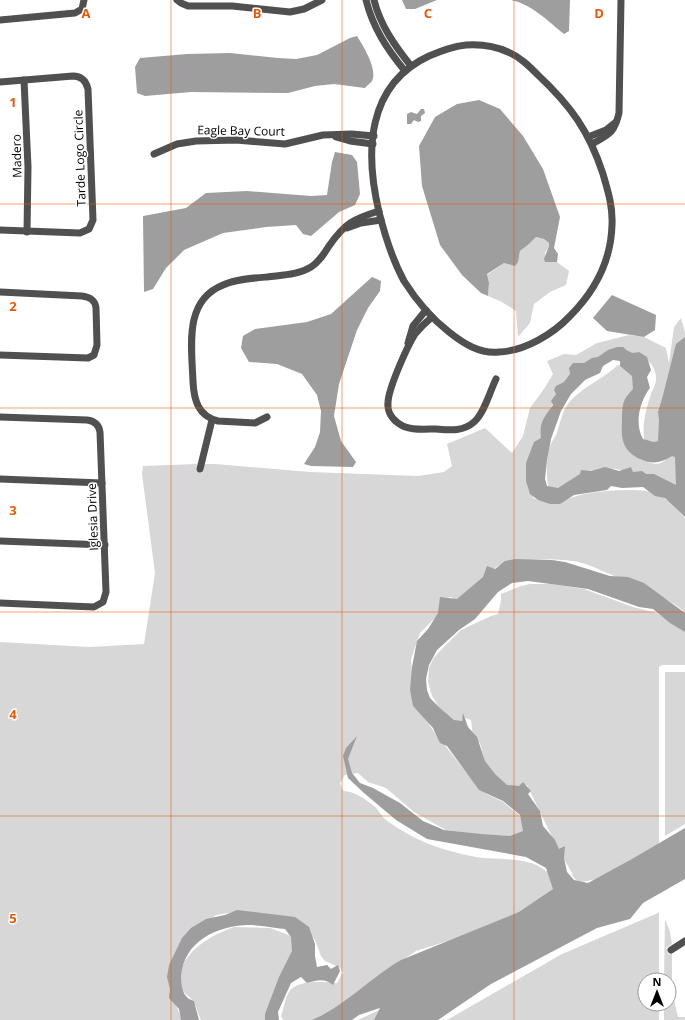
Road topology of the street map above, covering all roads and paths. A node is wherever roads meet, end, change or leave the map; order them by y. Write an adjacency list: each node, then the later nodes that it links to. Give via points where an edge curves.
1 (84, 0): 7 (street, via 82,9 75,13)
2 (177, 0): 3 (street, via 191,6 232,6 290,12 304,9)
3 (322, 0)
4 (366, 0): 9 (street, via 380,37)
5 (374, 0): 8 (street, via 386,30)
6 (621, 0): 12 (street)
7 (0, 20)
8 (411, 66): 9 (street); 15 (street, via 456,46 481,45 504,50 520,58 556,92)
9 (404, 71): 14 (street, via 384,97)
10 (24, 80): 11 (street, Tarde Logo Circle); 22 (street, Madero, via 28,168); 22 (street, Tarde Logo Circle, via 75,76 82,78 86,83 93,220 90,228 82,233)
11 (0, 82)
12 (618, 119): 15 (street, via 611,127); 17 (street, via 610,134)
13 (328, 134): 14 (street, Eagle Bay Court); 16 (street, Eagle Bay Court, via 350,141); 18 (street, Eagle Bay Court, via 285,144 236,140 188,141)
14 (374, 136): 16 (street)
15 (588, 136): 17 (street)
16 (373, 144): 19 (street, via 372,175)
17 (592, 144): 26 (street, via 610,198 611,240 596,283 572,314 536,341 498,353 484,352 469,346)
18 (154, 154)
19 (379, 211): 20 (street); 23 (street, via 352,221)
20 (381, 220): 23 (street, via 352,226); 25 (street, via 388,246 399,270 411,292)
21 (0, 230): 22 (street, Tarde Logo Circle)
22 (27, 232)
23 (338, 234): 32 (street, via 319,260 307,270 230,283 212,291 201,303 192,328 194,392 198,407)
24 (0, 292): 28 (street, via 90,298 96,308 97,343 96,352 88,358)
25 (426, 310): 26 (street); 27 (street, via 411,328)
26 (432, 317): 27 (street, via 416,333)
27 (407, 347): 29 (street, via 388,402 391,416 402,425 452,430 466,427 478,417)
28 (0, 355)
29 (496, 379)
30 (0, 417): 35 (street, Iglesia Drive, via 94,422 100,432)
31 (267, 417): 32 (street, via 255,423)
32 (212, 420): 33 (street)
33 (200, 469)
34 (0, 479): 35 (street)
35 (102, 483): 37 (street, Iglesia Drive)
36 (0, 541): 37 (street)
37 (105, 545): 38 (street, Iglesia Drive, via 106,594 100,604 94,607)
38 (0, 603)
39 (685, 941): 40 (street)
40 (671, 950)

